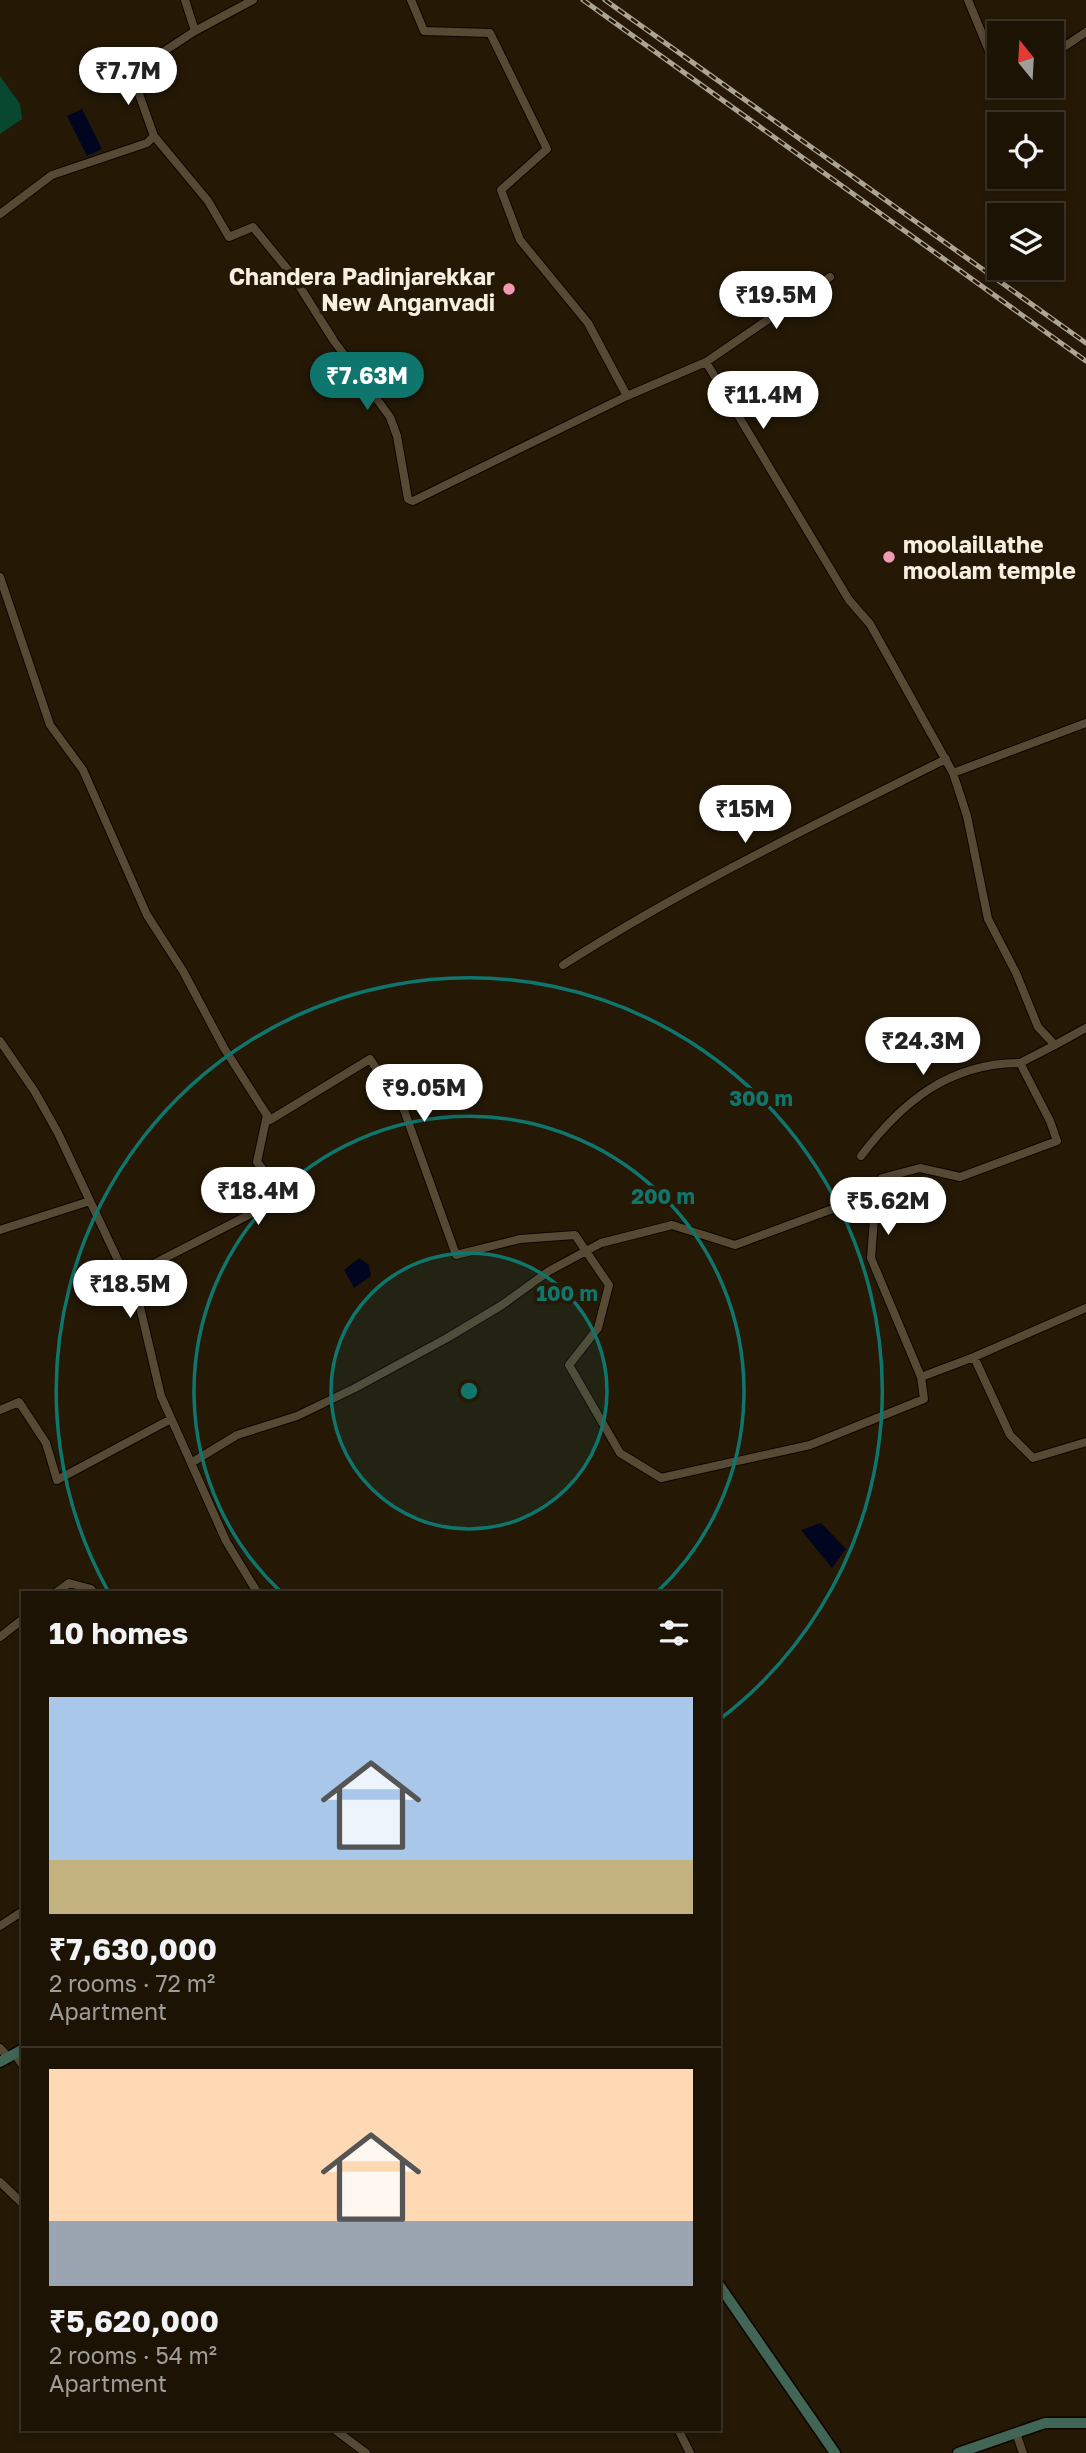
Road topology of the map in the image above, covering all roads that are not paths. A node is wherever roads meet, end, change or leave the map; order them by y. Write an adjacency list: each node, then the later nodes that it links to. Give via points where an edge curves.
1 (185, 0): 5 (street)
2 (253, 0): 5 (street)
3 (411, 0): 13 (street, via 424,31 490,33 547,149 501,190 520,240 588,323)
4 (968, 0): 7 (street)
5 (195, 31): 9 (street, via 137,69 134,80)
6 (1086, 33): 8 (street)
7 (987, 46)
8 (1064, 47)
9 (154, 136): 10 (street, via 125,153 52,175); 13 (street, via 208,201 229,237 253,227 293,276 390,417 408,499 414,501)
10 (0, 214)
11 (830, 277): 12 (street)
12 (706, 362): 13 (street); 16 (street, via 849,600 870,624)
13 (627, 396)
14 (0, 578): 23 (street, via 50,725 83,770 147,915)
15 (1086, 723): 17 (street)
16 (946, 760): 17 (street); 18 (street, via 788,837)
17 (953, 773): 21 (street, via 967,816 988,919 1038,1027)
18 (562, 965)
19 (1086, 1028): 21 (street)
20 (0, 1041): 26 (street, via 35,1091)
21 (1055, 1045): 22 (street)
22 (1020, 1063): 24 (street, via 980,1065 944,1080 892,1116); 25 (street, via 1057,1141 960,1177 920,1168 882,1178)
23 (267, 1115): 28 (street, via 270,1120 370,1059 404,1111 456,1255 520,1239 575,1234); 29 (street, via 257,1162 284,1197)
24 (861, 1156)
25 (876, 1193): 28 (street, via 735,1245 673,1225); 32 (street, via 871,1258)
26 (90, 1201): 27 (street); 29 (street)
27 (0, 1230)
28 (586, 1251): 32 (street, via 609,1285 598,1328 569,1366 620,1453 661,1478 810,1445 924,1399); 36 (street, via 447,1338 355,1388 297,1416 237,1435)
29 (126, 1278): 34 (street, via 147,1326 161,1396)
30 (1086, 1308): 31 (street)
31 (974, 1357): 32 (street); 35 (street, via 1010,1436 1033,1458)
32 (921, 1377)
33 (0, 1410): 34 (street, via 19,1402 46,1443 57,1480)
34 (171, 1419): 36 (street)
35 (1086, 1442)
36 (191, 1463): 39 (street, via 226,1541)
37 (58, 1591): 38 (street, via 69,1583)
38 (92, 1591)
39 (256, 1591)
40 (21, 1621): 41 (street)
41 (0, 1637)
42 (21, 1912): 43 (street)
43 (0, 1926)
44 (0, 2048): 45 (street)
45 (12, 2056)
46 (0, 2182): 47 (street)
47 (21, 2202)
48 (721, 2288): 55 (main road)
49 (1086, 2423): 52 (main road, via 1045,2423)
50 (337, 2431): 53 (street)
51 (679, 2431): 54 (street)
52 (1016, 2433): 56 (main road); 57 (street)
53 (366, 2453)
54 (690, 2453)
55 (835, 2453)
56 (958, 2453)
57 (1023, 2453)

